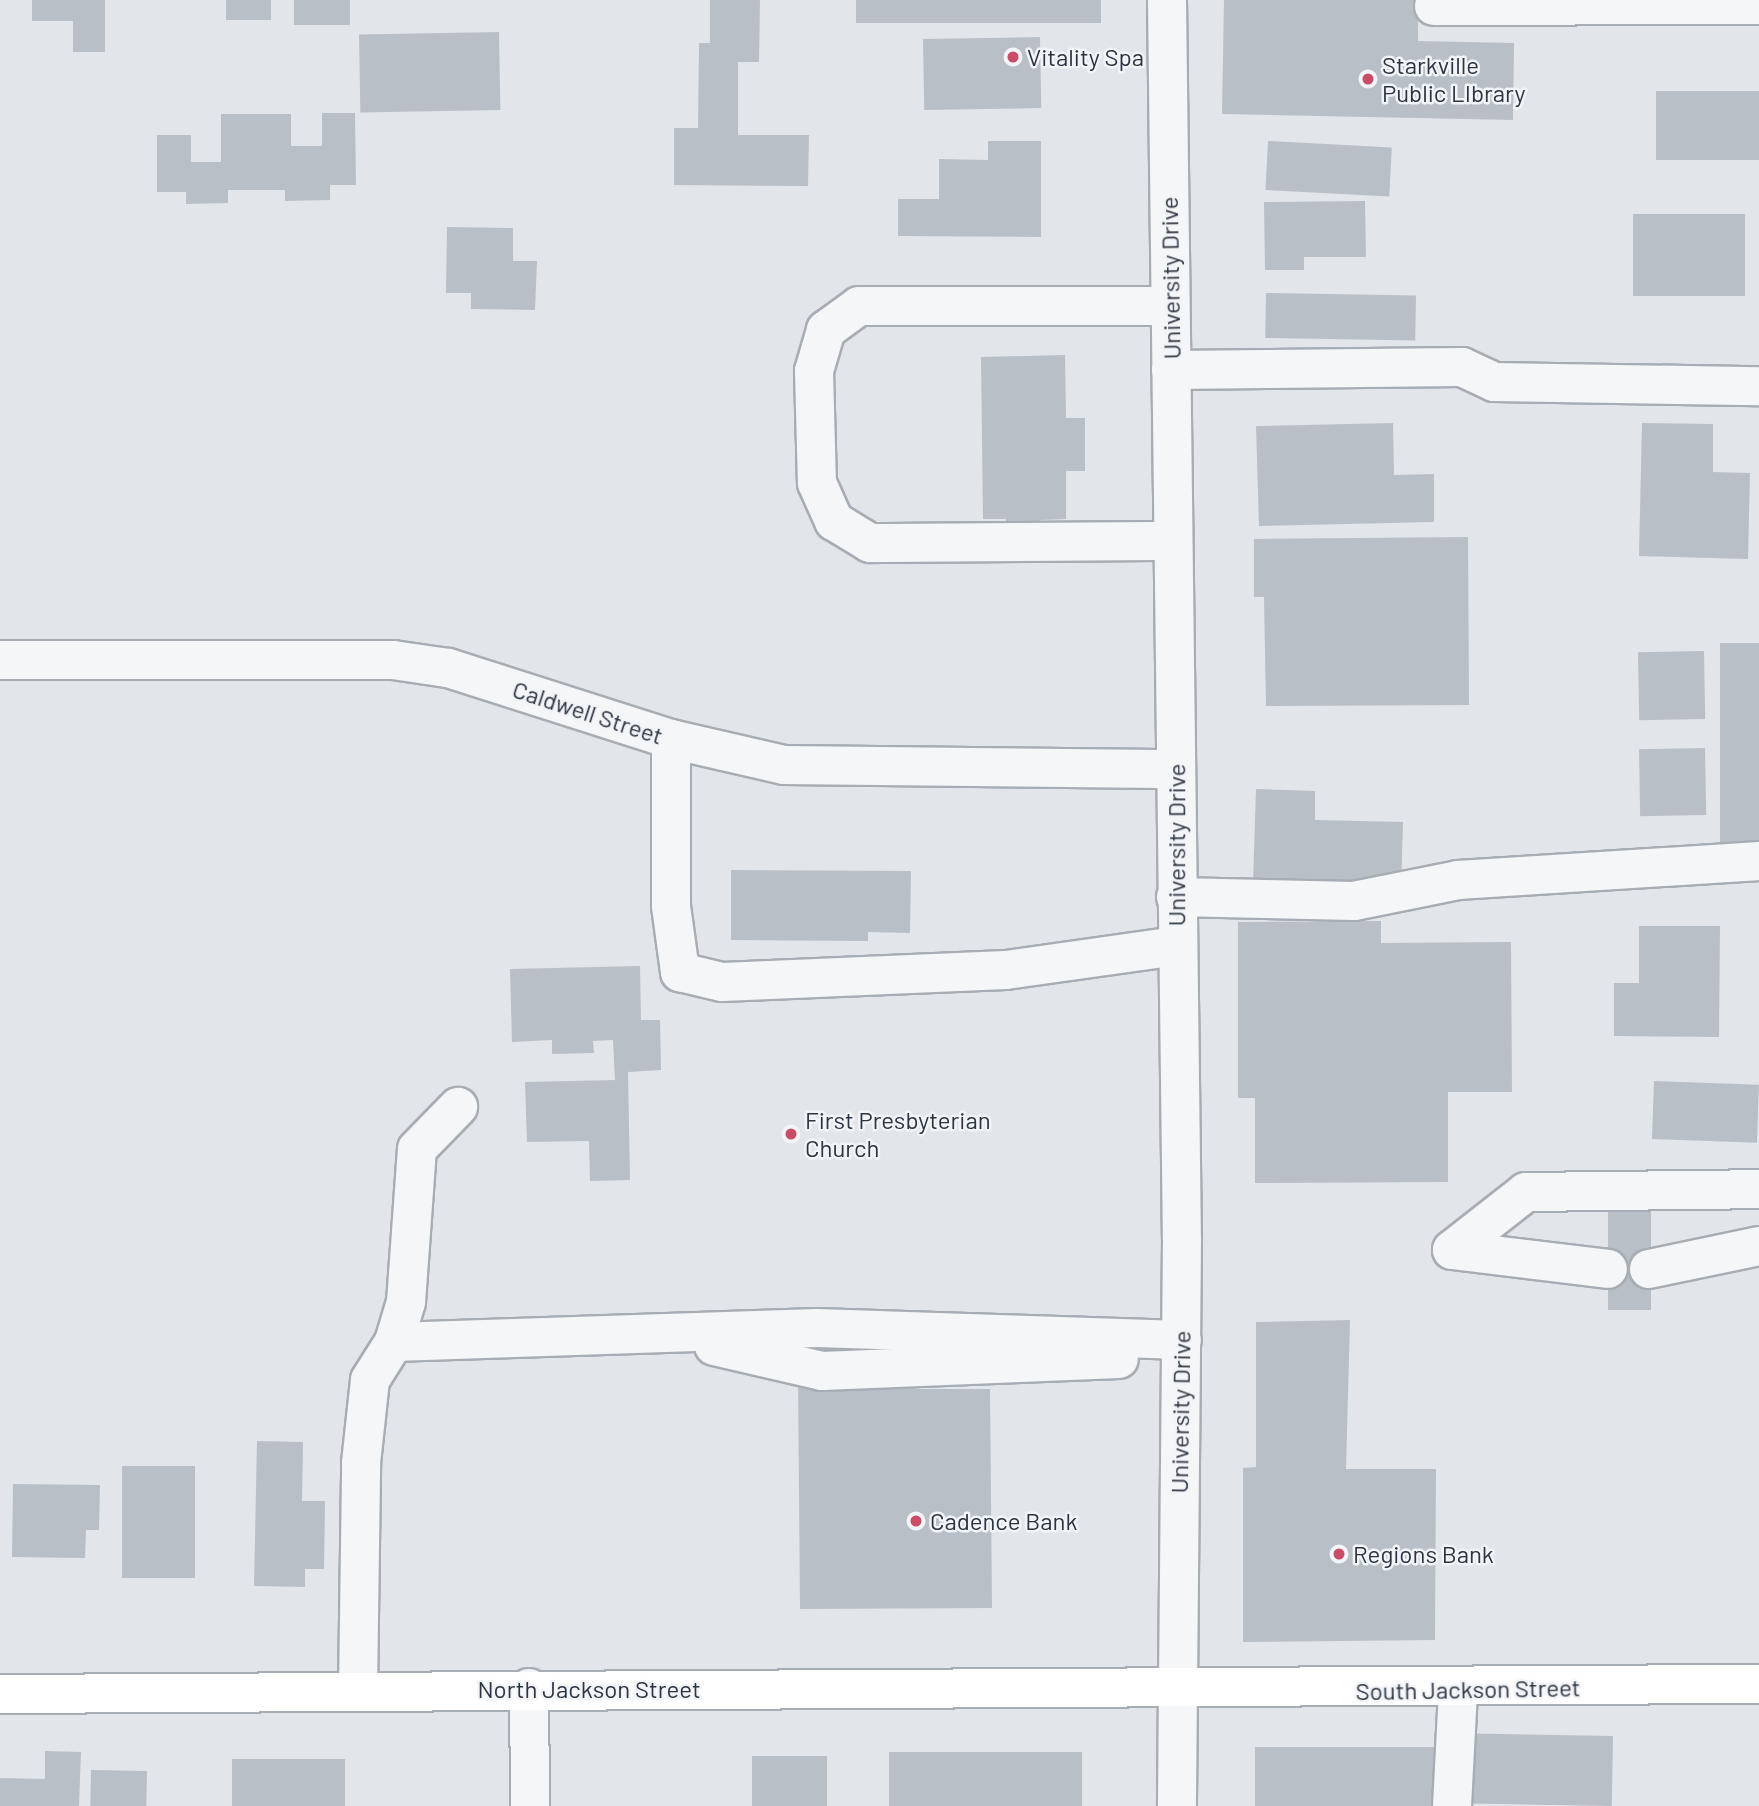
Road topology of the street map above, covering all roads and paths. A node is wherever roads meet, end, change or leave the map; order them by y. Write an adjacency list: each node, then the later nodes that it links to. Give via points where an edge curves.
1 (1167, 0): 4 (street, University Drive)
2 (1759, 5): 3 (street)
3 (1434, 6)
4 (1170, 306): 5 (street, University Drive); 7 (street, via 859,306 827,330 814,371 817,483 834,521 870,543)
5 (1171, 370): 6 (street, via 1462,367 1494,382); 7 (street, University Drive)
6 (1759, 386)
7 (1172, 541): 10 (street, University Drive)
8 (0, 660): 9 (street, Caldwell Street, via 394,660 448,668)
9 (671, 739): 10 (street, Caldwell Street, via 785,765); 13 (street, via 671,906 680,972 722,982 1006,970)
10 (1175, 769): 12 (street, University Drive)
11 (1759, 861): 12 (street, via 1458,880 1354,901)
12 (1176, 897): 13 (street, University Drive)
13 (1177, 946): 19 (street, University Drive)
14 (458, 1107): 20 (street, via 417,1149 406,1302)
15 (1759, 1189): 17 (street, via 1526,1192 1452,1250)
16 (1759, 1246): 18 (street)
17 (1608, 1269)
18 (1649, 1269)
19 (1181, 1340): 20 (street, via 817,1328); 24 (street, University Drive)
20 (394, 1342): 23 (street, via 370,1380 361,1464)
21 (1759, 1684): 25 (main road, South Jackson Street)
22 (529, 1688): 23 (main road, North Jackson Street); 24 (main road, North Jackson Street); 27 (street)
23 (358, 1690): 26 (main road, North Jackson Street)
24 (1178, 1690): 25 (main road, South Jackson Street); 28 (street, University Drive)
25 (1458, 1690): 29 (street)
26 (0, 1693)
27 (530, 1806)
28 (1177, 1806)
29 (1452, 1806)

